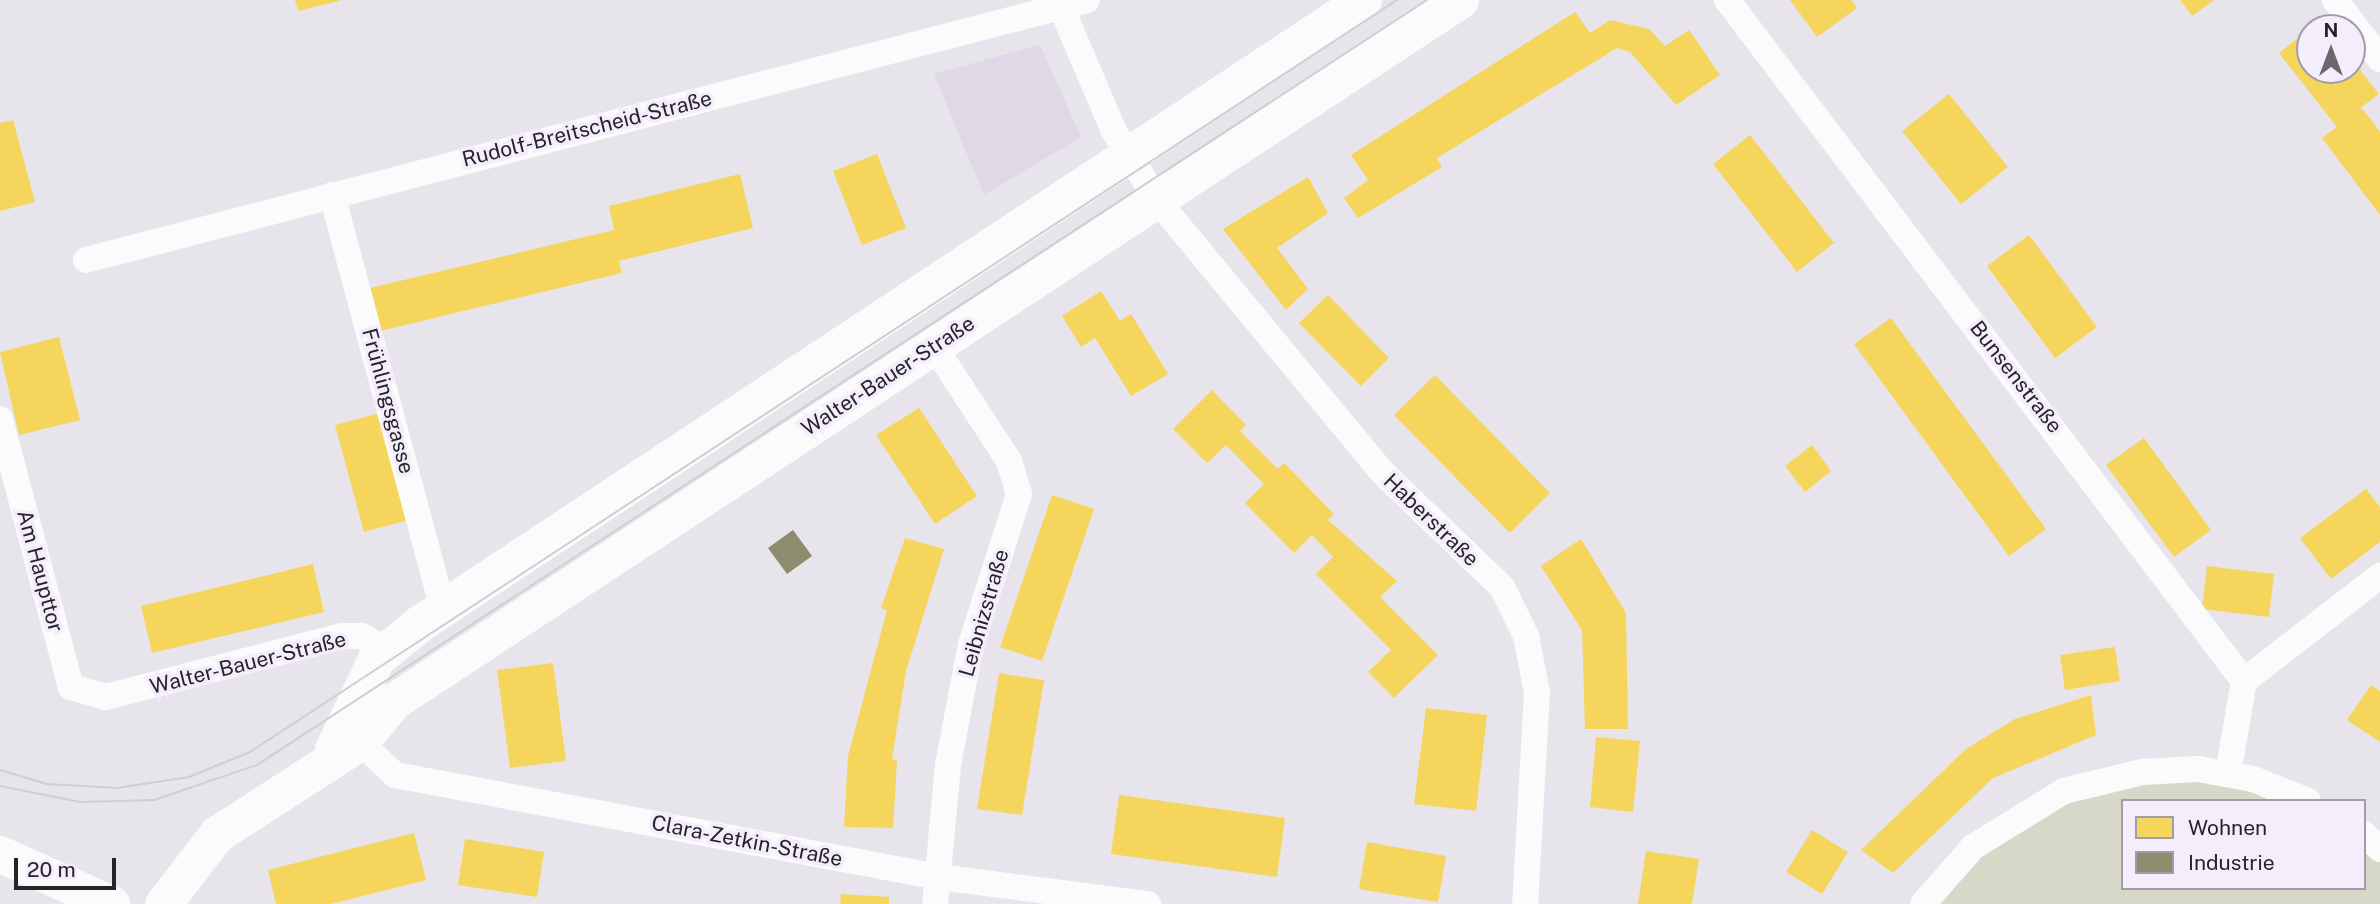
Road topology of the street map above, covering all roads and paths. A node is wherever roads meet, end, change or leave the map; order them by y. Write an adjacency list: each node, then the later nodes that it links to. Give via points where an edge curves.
1 (1087, 0): 6 (street, Rudolf-Breitscheid-Straße)
2 (1363, 0): 8 (street, Walter-Bauer-Straße)
3 (1460, 0): 10 (street, Walter-Bauer-Straße)
4 (1727, 0): 17 (street, Bunsenstraße)
5 (2334, 0): 7 (street)
6 (1059, 4): 8 (street, Haberstraße); 9 (street, Rudolf-Breitscheid-Straße)
7 (2380, 59)
8 (1128, 154): 10 (street, Haberstraße); 15 (street, Walter-Bauer-Straße)
9 (332, 195): 11 (street, Rudolf-Breitscheid-Straße); 15 (street, Frühlingsgasse)
10 (1157, 200): 12 (street, Walter-Bauer-Straße); 31 (street, Haberstraße, via 1383,473 1502,587 1526,636 1537,692)
11 (86, 260)
12 (934, 346): 19 (street, Walter-Bauer-Straße, via 394,701); 26 (street, Leibnizstraße, via 1009,461 1019,494 971,644 948,765)
13 (0, 419): 18 (street, Am Haupttor, via 71,687)
14 (2380, 576): 17 (street)
15 (443, 608): 16 (street, Walter-Bauer-Straße)
16 (387, 651): 18 (street, Walter-Bauer-Straße, via 362,636 342,636); 20 (street, Walter-Bauer-Straße, via 376,659)
17 (2244, 681): 21 (street)
18 (106, 697)
19 (360, 742): 20 (street, Walter-Bauer-Straße); 26 (street, Clara-Zetkin-Straße, via 395,775)
20 (326, 762): 28 (street, Walter-Bauer-Straße, via 217,834)
21 (2228, 774): 22 (street); 32 (street, via 2142,772 2064,791 1979,842)
22 (2302, 799)
23 (2366, 836): 24 (street)
24 (2380, 849)
25 (0, 854): 27 (street)
26 (939, 877): 29 (street, Leibnizstraße); 30 (street, Clara-Zetkin-Straße)
27 (111, 904)
28 (163, 904)
29 (935, 904)
30 (1148, 904)
31 (1525, 904)
32 (1923, 904)

